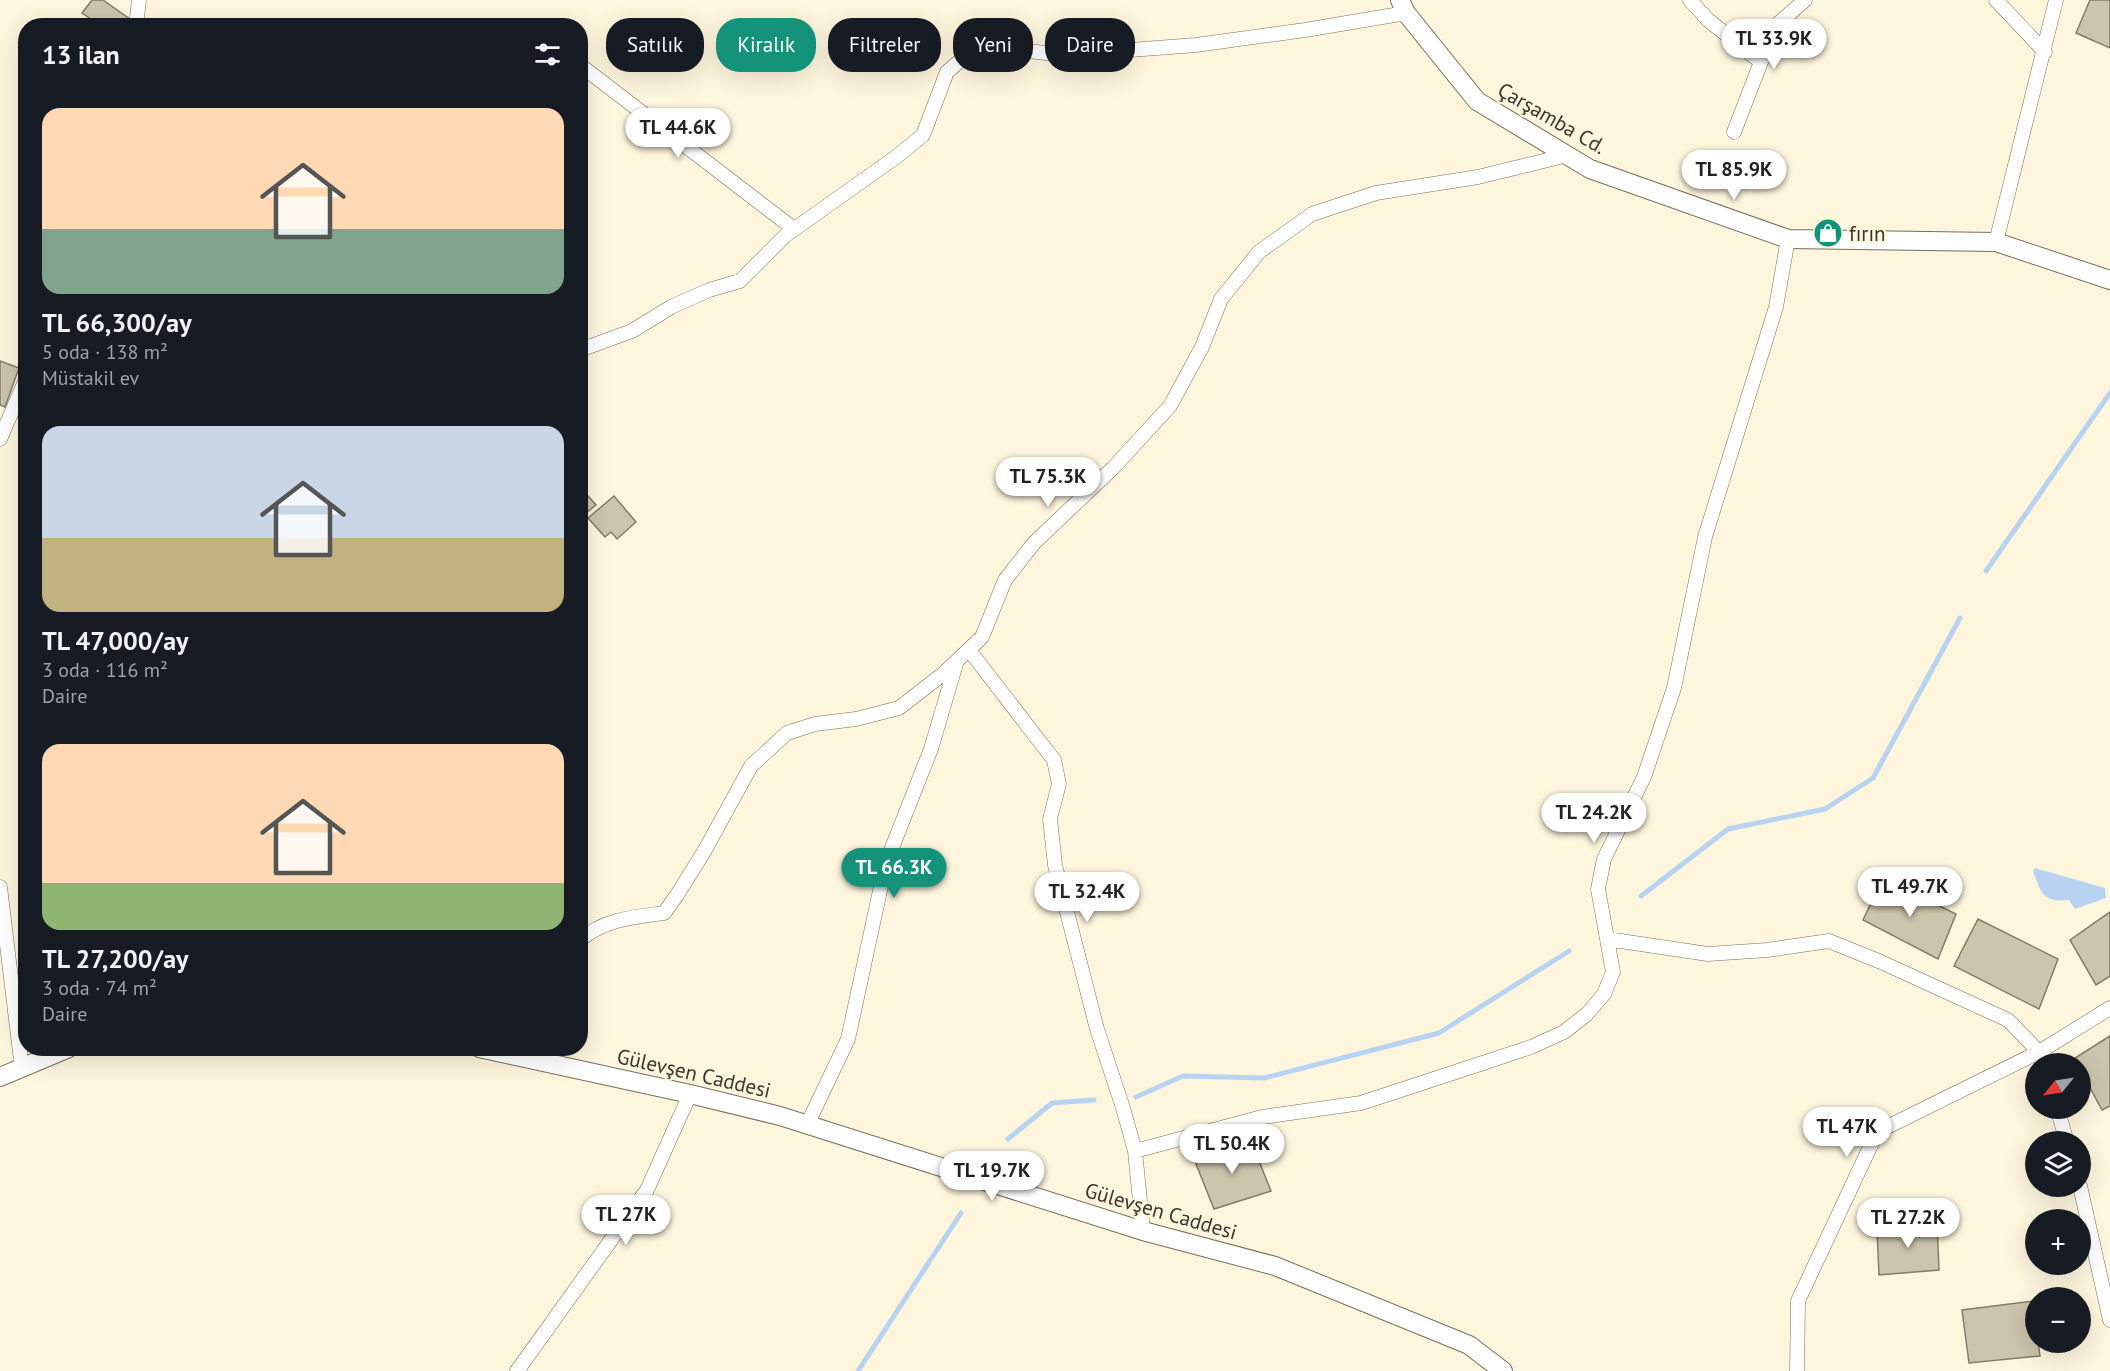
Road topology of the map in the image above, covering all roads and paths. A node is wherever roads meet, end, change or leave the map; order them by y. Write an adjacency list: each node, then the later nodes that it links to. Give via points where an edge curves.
1 (139, 0): 7 (street)
2 (1690, 0): 9 (street, via 1708,21)
3 (1805, 0): 9 (street, via 1780,22)
4 (1996, 0): 8 (street)
5 (2056, 0): 8 (street)
6 (1403, 7): 12 (street, Çarşamba Cd., via 1477,101); 13 (street, via 1305,30 1196,45 1064,55 999,48 970,52 947,72 923,135)
7 (137, 18)
8 (2045, 52): 15 (street)
9 (1761, 62): 11 (street)
10 (588, 71): 13 (street)
11 (1734, 132)
12 (1568, 155): 14 (street, Çarşamba Cd., via 1590,169); 20 (street, via 1478,177 1376,193 1312,214 1259,252 1221,299 1202,346 1170,406 1113,468 1034,543 1005,580 982,637)
13 (794, 229): 17 (street, via 740,280 709,290 632,331)
14 (1788, 239): 15 (street, Çarşamba Cd.); 24 (street, via 1776,307 1705,537 1674,688 1644,777 1604,859 1599,890)
15 (1996, 242): 16 (street, Çarşamba Cd.)
16 (2110, 280)
17 (588, 347)
18 (18, 398): 19 (street)
19 (0, 440)
20 (969, 650): 21 (street); 37 (street, via 1054,760 1059,784 1050,819 1055,866 1097,1029)
21 (956, 662): 23 (street, via 899,708 787,733 751,766 705,850 664,913 615,920); 36 (street, via 931,749 886,863 848,1039)
22 (0, 887): 26 (street)
23 (588, 933)
24 (1607, 939): 27 (street, via 1708,954 1829,941 2008,1020); 37 (street, via 1613,972 1604,994 1587,1014 1556,1036 1361,1103 1262,1117)
25 (2110, 1008): 28 (street)
26 (18, 1039)
27 (2037, 1053)
28 (2048, 1053)
29 (20, 1056): 33 (street)
30 (51, 1056): 33 (street)
31 (516, 1056): 35 (street, Gülevşen Caddesi)
32 (2025, 1065): 43 (street, via 1877,1131 1798,1301)
33 (22, 1069): 34 (street)
34 (0, 1077)
35 (690, 1094): 36 (street, Gülevşen Caddesi); 41 (street, via 647,1190)
36 (807, 1125): 39 (street, Gülevşen Caddesi)
37 (1135, 1151): 39 (street)
38 (2082, 1197): 40 (street)
39 (1143, 1231): 42 (street, Gülevşen Caddesi, via 1275,1266 1469,1345)
40 (2110, 1320)
41 (517, 1371)
42 (1503, 1371)
43 (1797, 1371)

